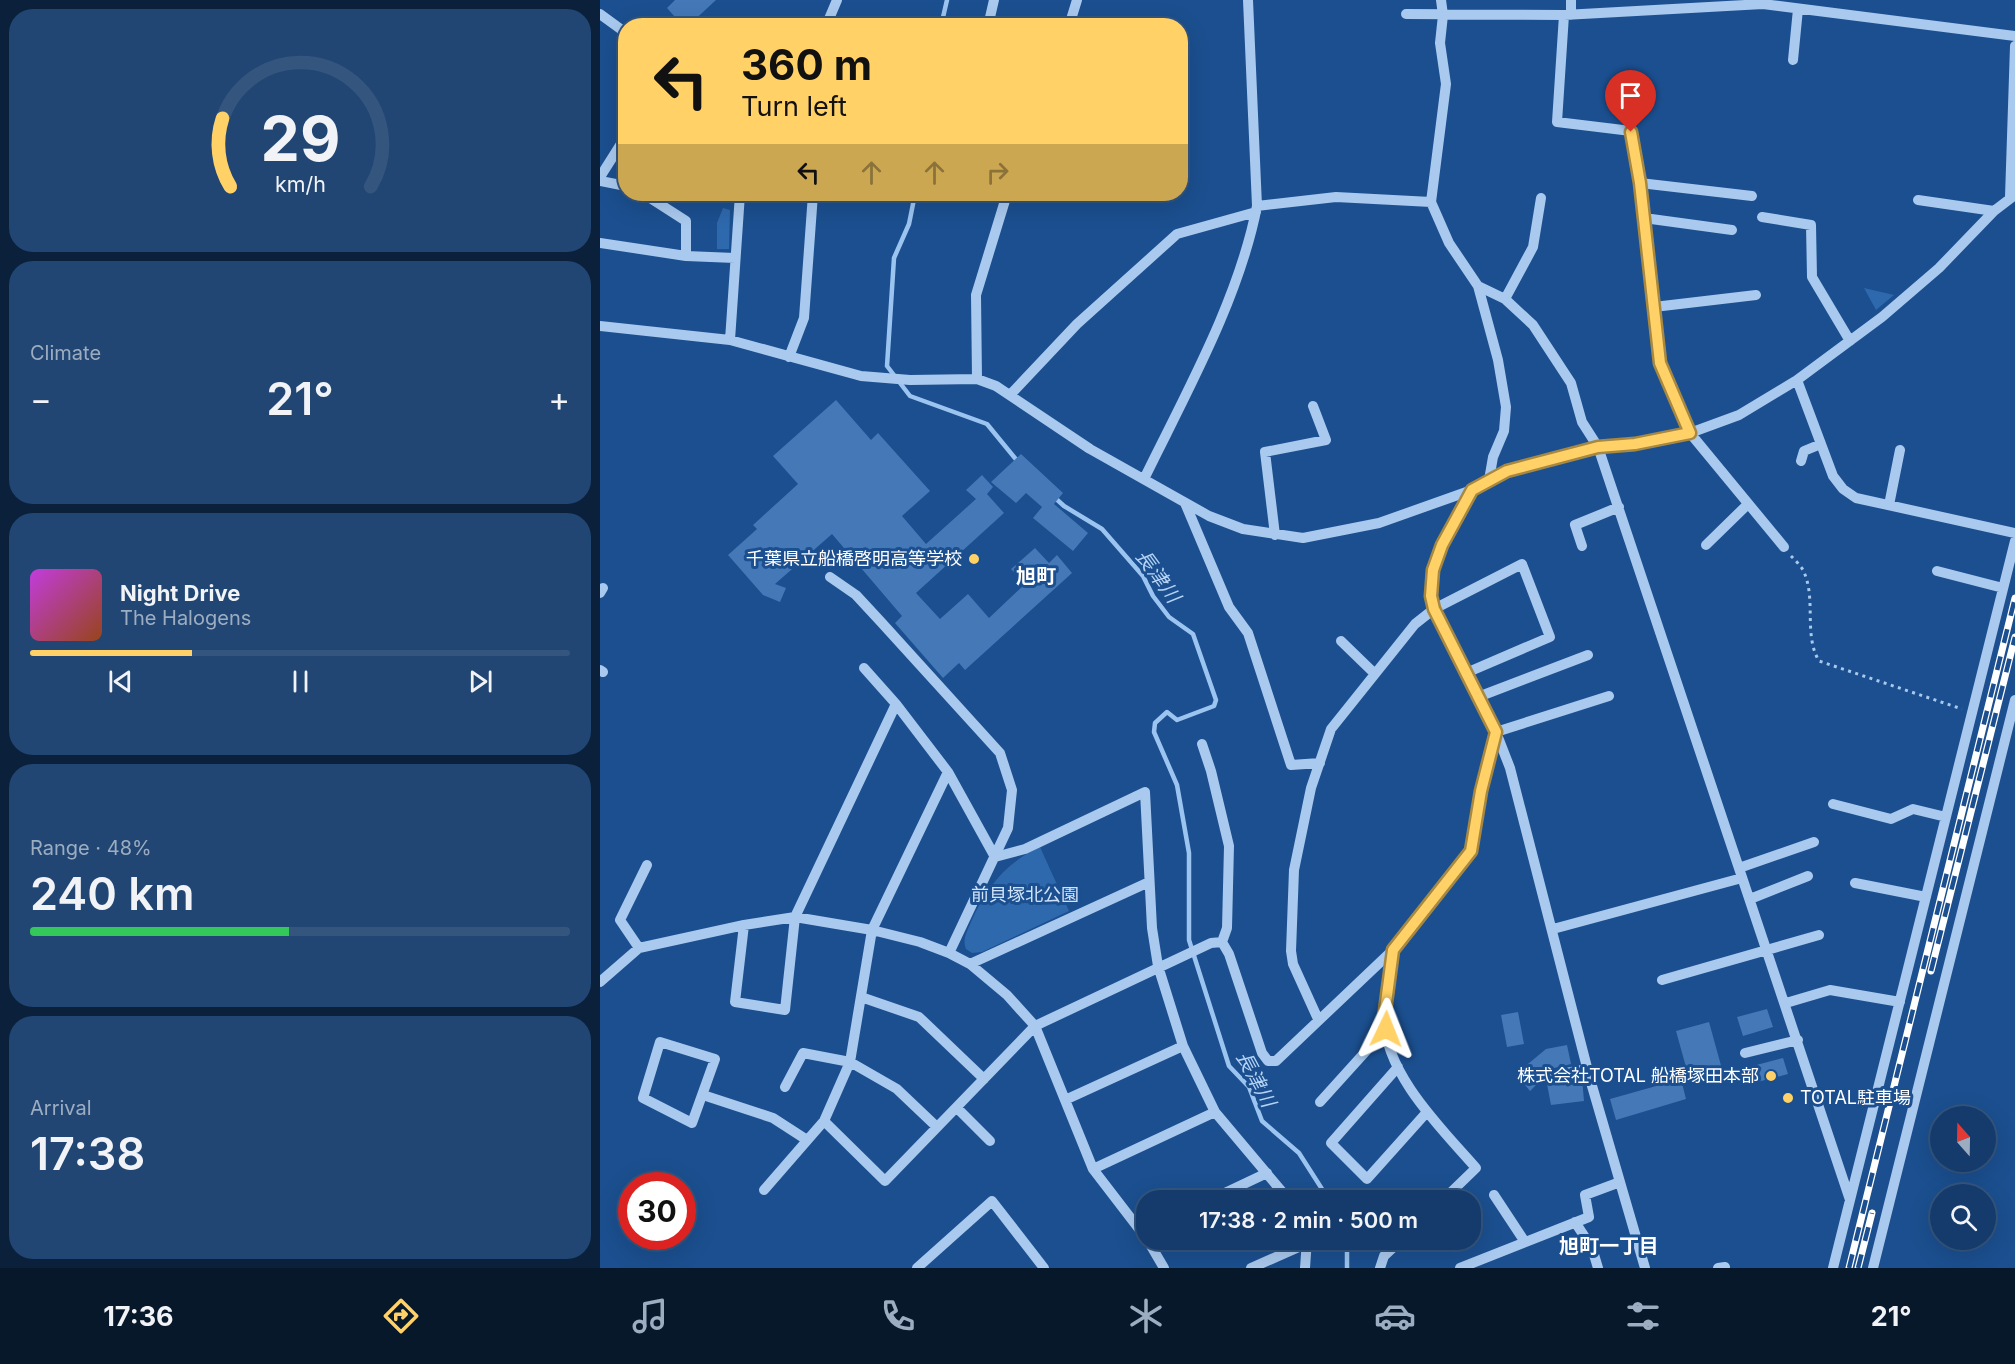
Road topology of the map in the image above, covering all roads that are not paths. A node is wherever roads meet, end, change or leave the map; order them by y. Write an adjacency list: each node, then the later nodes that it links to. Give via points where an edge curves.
1 (837, 0): 12 (street)
2 (994, 0): 13 (street)
3 (1077, 0): 14 (street)
4 (1248, 0): 32 (street)
5 (1441, 0): 10 (street)
6 (1571, 0): 11 (street)
7 (1798, 9): 11 (street, via 1763,4 1722,5); 16 (street); 18 (street)
8 (1406, 14): 10 (street)
9 (600, 15): 15 (street)
10 (1443, 15): 11 (street); 31 (street, via 1440,43 1446,84)
11 (1568, 15): 21 (street, via 1557,122 1631,132)
12 (829, 18)
13 (990, 18)
14 (1071, 18)
15 (618, 27)
16 (2015, 36)
17 (2015, 46): 24 (street)
18 (1793, 60)
19 (618, 149): 20 (street)
20 (600, 179): 22 (street)
21 (1640, 183): 23 (street); 35 (street)
22 (618, 184)
23 (1752, 196)
24 (2012, 196): 33 (street)
25 (1541, 198): 42 (street, via 1533,247)
26 (1918, 200): 33 (street)
27 (655, 201): 38 (street, via 686,221)
28 (739, 201): 39 (street)
29 (812, 201): 47 (street, via 804,318)
30 (1005, 201): 48 (street, via 976,295)
31 (1431, 202): 32 (street, via 1336,197); 40 (street, via 1449,243)
32 (1257, 209): 50 (street, via 1177,234 1077,324); 57 (street, via 1220,318)
33 (1994, 211): 46 (street, via 1939,268)
34 (1762, 217): 46 (street, via 1811,225 1812,277)
35 (1644, 218): 36 (street); 43 (street)
36 (1732, 230)
37 (600, 243): 38 (street)
38 (686, 256): 39 (street)
39 (735, 258): 45 (street)
40 (1478, 286): 42 (street); 58 (street, via 1506,407 1504,431)
41 (1755, 296): 43 (street)
42 (1505, 299): 54 (street, via 1533,325 1570,383 1582,422)
43 (1654, 307): 52 (street, via 1660,363)
44 (600, 326): 45 (street)
45 (730, 340): 47 (street)
46 (1850, 342): 49 (street)
47 (789, 357): 48 (street, via 861,376)
48 (977, 379): 50 (street)
49 (1797, 380): 52 (street, via 1739,415); 53 (street)
50 (1010, 395): 57 (street)
51 (1313, 406): 65 (street, via 1326,440 1265,452)
52 (1690, 433): 54 (street); 61 (street)
53 (1821, 444): 56 (street, via 1804,451); 62 (street, via 1833,476 1843,489 1856,498)
54 (1598, 447): 58 (street, via 1507,471); 63 (street)
55 (1900, 450): 62 (street)
56 (1801, 461)
57 (1144, 479): 60 (street)
58 (1489, 480): 59 (street)
59 (1472, 490): 65 (street, via 1340,532 1303,538); 73 (street, via 1433,570)
60 (1185, 503): 65 (street, via 1243,529); 85 (street, via 1229,607 1248,633 1291,765)
61 (1748, 504): 67 (street); 69 (street)
62 (1889, 505): 64 (street)
63 (1619, 507): 68 (street, via 1575,525); 92 (street)
64 (2015, 533)
65 (1275, 534)
66 (2015, 541): 72 (street)
67 (1706, 545)
68 (1582, 546)
69 (1784, 547)
70 (1937, 571): 72 (street)
71 (830, 577): 90 (street, via 856,595 1000,753 1012,790 1008,828)
72 (2003, 588): 88 (street)
73 (1434, 609): 77 (street, via 1415,624); 78 (street); 78 (street, via 1522,564 1551,637)
74 (1341, 642): 77 (street)
75 (1588, 654): 80 (street)
76 (864, 668): 82 (street)
77 (1374, 673): 85 (street, via 1331,729)
78 (1466, 673): 80 (street)
79 (1609, 696): 83 (street)
80 (1479, 697): 83 (street)
81 (2015, 700): 164 (street)
82 (896, 704): 86 (street); 98 (street)
83 (1496, 732): 100 (street, via 1510,768); 105 (street, via 1471,851)
84 (1202, 744): 103 (street, via 1229,846 1227,928)
85 (1320, 763): 115 (street, via 1294,870 1291,951)
86 (948, 772): 90 (street); 101 (street)
87 (1833, 804): 88 (street, via 1891,819 1913,809)
88 (1946, 817): 96 (street)
89 (1814, 842): 92 (street)
90 (995, 857): 94 (street, via 1025,849 1145,792); 107 (street)
91 (647, 865): 104 (street, via 620,920)
92 (1741, 873): 97 (street); 100 (street)
93 (1808, 876): 97 (street)
94 (1149, 882): 108 (street); 109 (street)
95 (1855, 883): 96 (street)
96 (1926, 897): 113 (street)
97 (1750, 899): 106 (street)
98 (795, 917): 99 (street); 99 (street, via 785,1010 735,1002); 101 (street)
99 (744, 925): 104 (street)
100 (1553, 929): 123 (street)
101 (872, 930): 107 (street); 112 (street)
102 (1819, 935): 106 (street)
103 (1222, 942): 109 (street); 115 (street, via 1268,1061 1276,1061)
104 (639, 948): 111 (street)
105 (1393, 950): 115 (street); 117 (street)
106 (1768, 952): 110 (street); 114 (street)
107 (949, 953): 108 (street)
108 (970, 964): 116 (street, via 1007,995)
109 (1158, 966): 116 (street); 119 (street)
110 (1662, 980)
111 (600, 982)
112 (861, 997): 121 (street); 125 (street, via 919,1017)
113 (1900, 1002): 114 (street, via 1830,990); 145 (street)
114 (1786, 1003): 118 (street)
115 (1318, 1019)
116 (1035, 1026): 125 (street); 128 (street)
117 (1386, 1029): 122 (street); 129 (street)
118 (1798, 1040): 120 (street); 145 (street)
119 (1183, 1046): 128 (street); 131 (street)
120 (1745, 1053)
121 (850, 1062): 126 (street, via 803,1053); 133 (street); 134 (street, via 897,1089)
122 (1398, 1067): 132 (street); 132 (street, via 1331,1143 1367,1179)
123 (1587, 1069): 124 (street); 139 (street)
124 (1546, 1077)
125 (984, 1079): 130 (street)
126 (785, 1087)
127 (703, 1095): 127 (street, via 715,1059 660,1042 643,1098 693,1123); 135 (street, via 773,1118)
128 (1065, 1100): 137 (street)
129 (1320, 1102)
130 (957, 1108): 134 (street); 136 (street)
131 (1215, 1112): 137 (street); 138 (street)
132 (1427, 1112): 143 (street, via 1476,1168)
133 (824, 1121): 134 (street, via 885,1181); 135 (street)
134 (937, 1127)
135 (807, 1140): 140 (street)
136 (990, 1141)
137 (1093, 1169): 147 (street)
138 (1267, 1173): 141 (street); 142 (street)
139 (1620, 1182): 146 (street, via 1585,1195 1589,1217); 162 (street)
140 (764, 1190)
141 (1231, 1190)
142 (1281, 1190)
143 (1453, 1190)
144 (1494, 1195): 148 (street)
145 (1850, 1200): 163 (street)
146 (1575, 1222): 148 (street); 161 (street, via 1592,1248)
147 (1136, 1224)
148 (1525, 1242): 153 (street)
149 (1154, 1250): 156 (street)
150 (1289, 1250): 157 (street)
151 (1307, 1250): 158 (street)
152 (1390, 1250): 159 (street)
153 (1474, 1266): 160 (street)
154 (917, 1268): 155 (street, via 992,1201)
155 (1044, 1268)
156 (1164, 1268)
157 (1251, 1268)
158 (1305, 1268)
159 (1380, 1268)
160 (1460, 1268)
161 (1598, 1268)
162 (1645, 1268)
163 (1833, 1268)
164 (1873, 1268)

